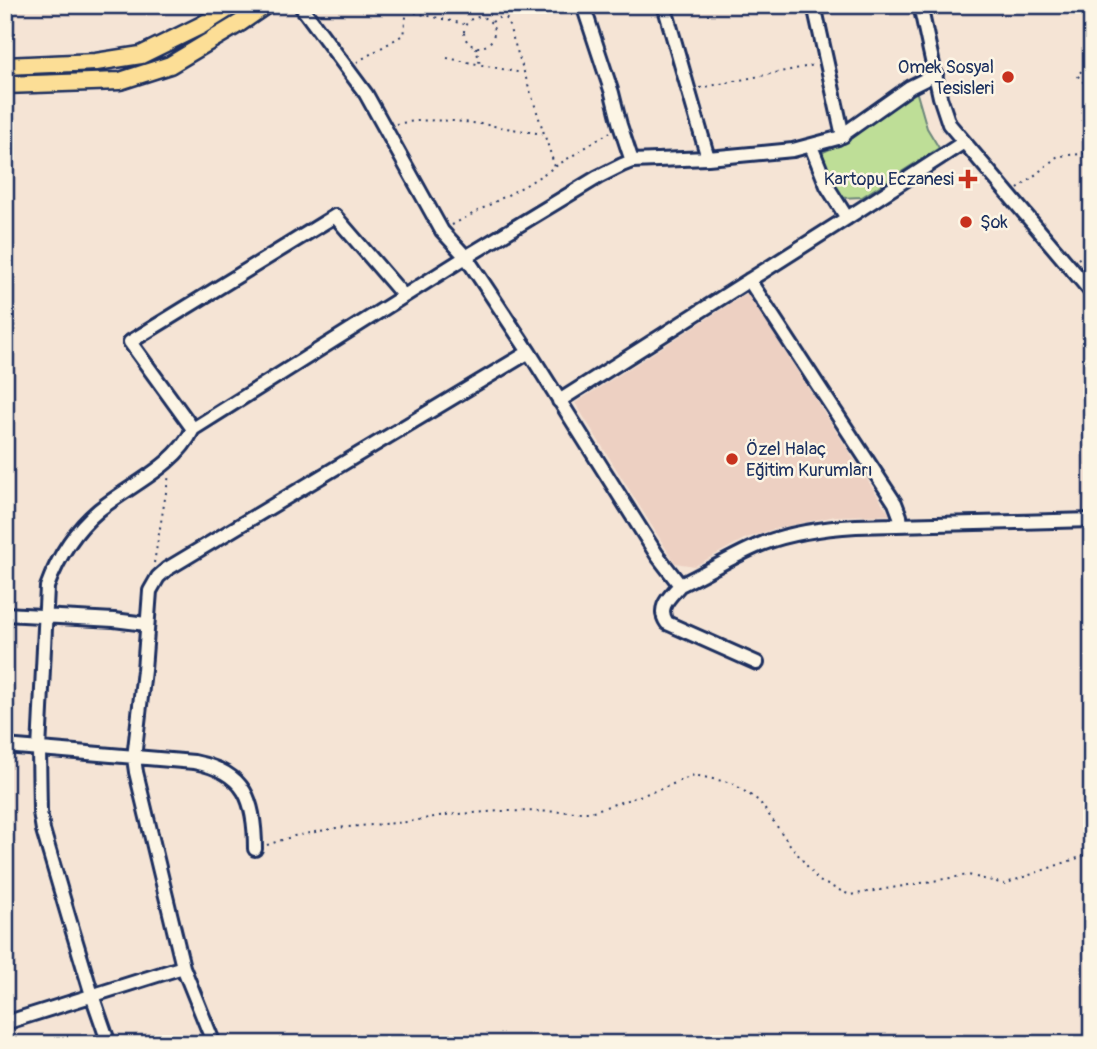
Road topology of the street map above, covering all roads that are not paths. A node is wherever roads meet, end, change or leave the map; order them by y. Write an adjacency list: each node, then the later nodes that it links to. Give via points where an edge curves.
1 (234, 5): 8 (main road, via 141,55)
2 (266, 5): 10 (main road, via 170,65 120,81)
3 (300, 5): 17 (street, via 366,94 442,231)
4 (583, 5): 15 (street)
5 (664, 5): 14 (street)
6 (814, 5): 11 (street)
7 (920, 5): 9 (street)
8 (5, 66)
9 (936, 74): 11 (street); 12 (street, via 949,124)
10 (5, 85)
11 (843, 135): 13 (street)
12 (964, 142): 16 (street); 19 (street)
13 (811, 146): 14 (street); 16 (street, via 827,186)
14 (708, 158): 15 (street)
15 (632, 161): 17 (street)
16 (847, 218): 18 (street)
17 (466, 257): 20 (street); 21 (street)
18 (749, 280): 22 (street); 25 (street, via 895,503)
19 (1092, 293)
20 (403, 295): 23 (street); 23 (street, via 335,216 130,342)
21 (528, 352): 22 (street); 29 (street, via 167,569 150,591)
22 (559, 401): 26 (street)
23 (193, 429): 28 (street, via 170,459 98,511 74,536 47,587)
24 (1092, 520): 25 (street)
25 (901, 525): 26 (street, via 823,528 795,534 762,544)
26 (680, 585): 30 (street, via 664,605 667,623)
27 (5, 614): 28 (street)
28 (45, 616): 29 (street); 32 (street)
29 (146, 624): 33 (street)
30 (757, 663)
31 (5, 746): 32 (street)
32 (39, 750): 33 (street); 36 (street, via 43,830)
33 (134, 758): 34 (street, via 194,762 226,772 238,781 250,802); 35 (street)
34 (256, 849)
35 (183, 967): 36 (street); 39 (street)
36 (92, 995): 37 (street); 38 (street)
37 (5, 1023)
38 (110, 1044)
39 (214, 1044)

